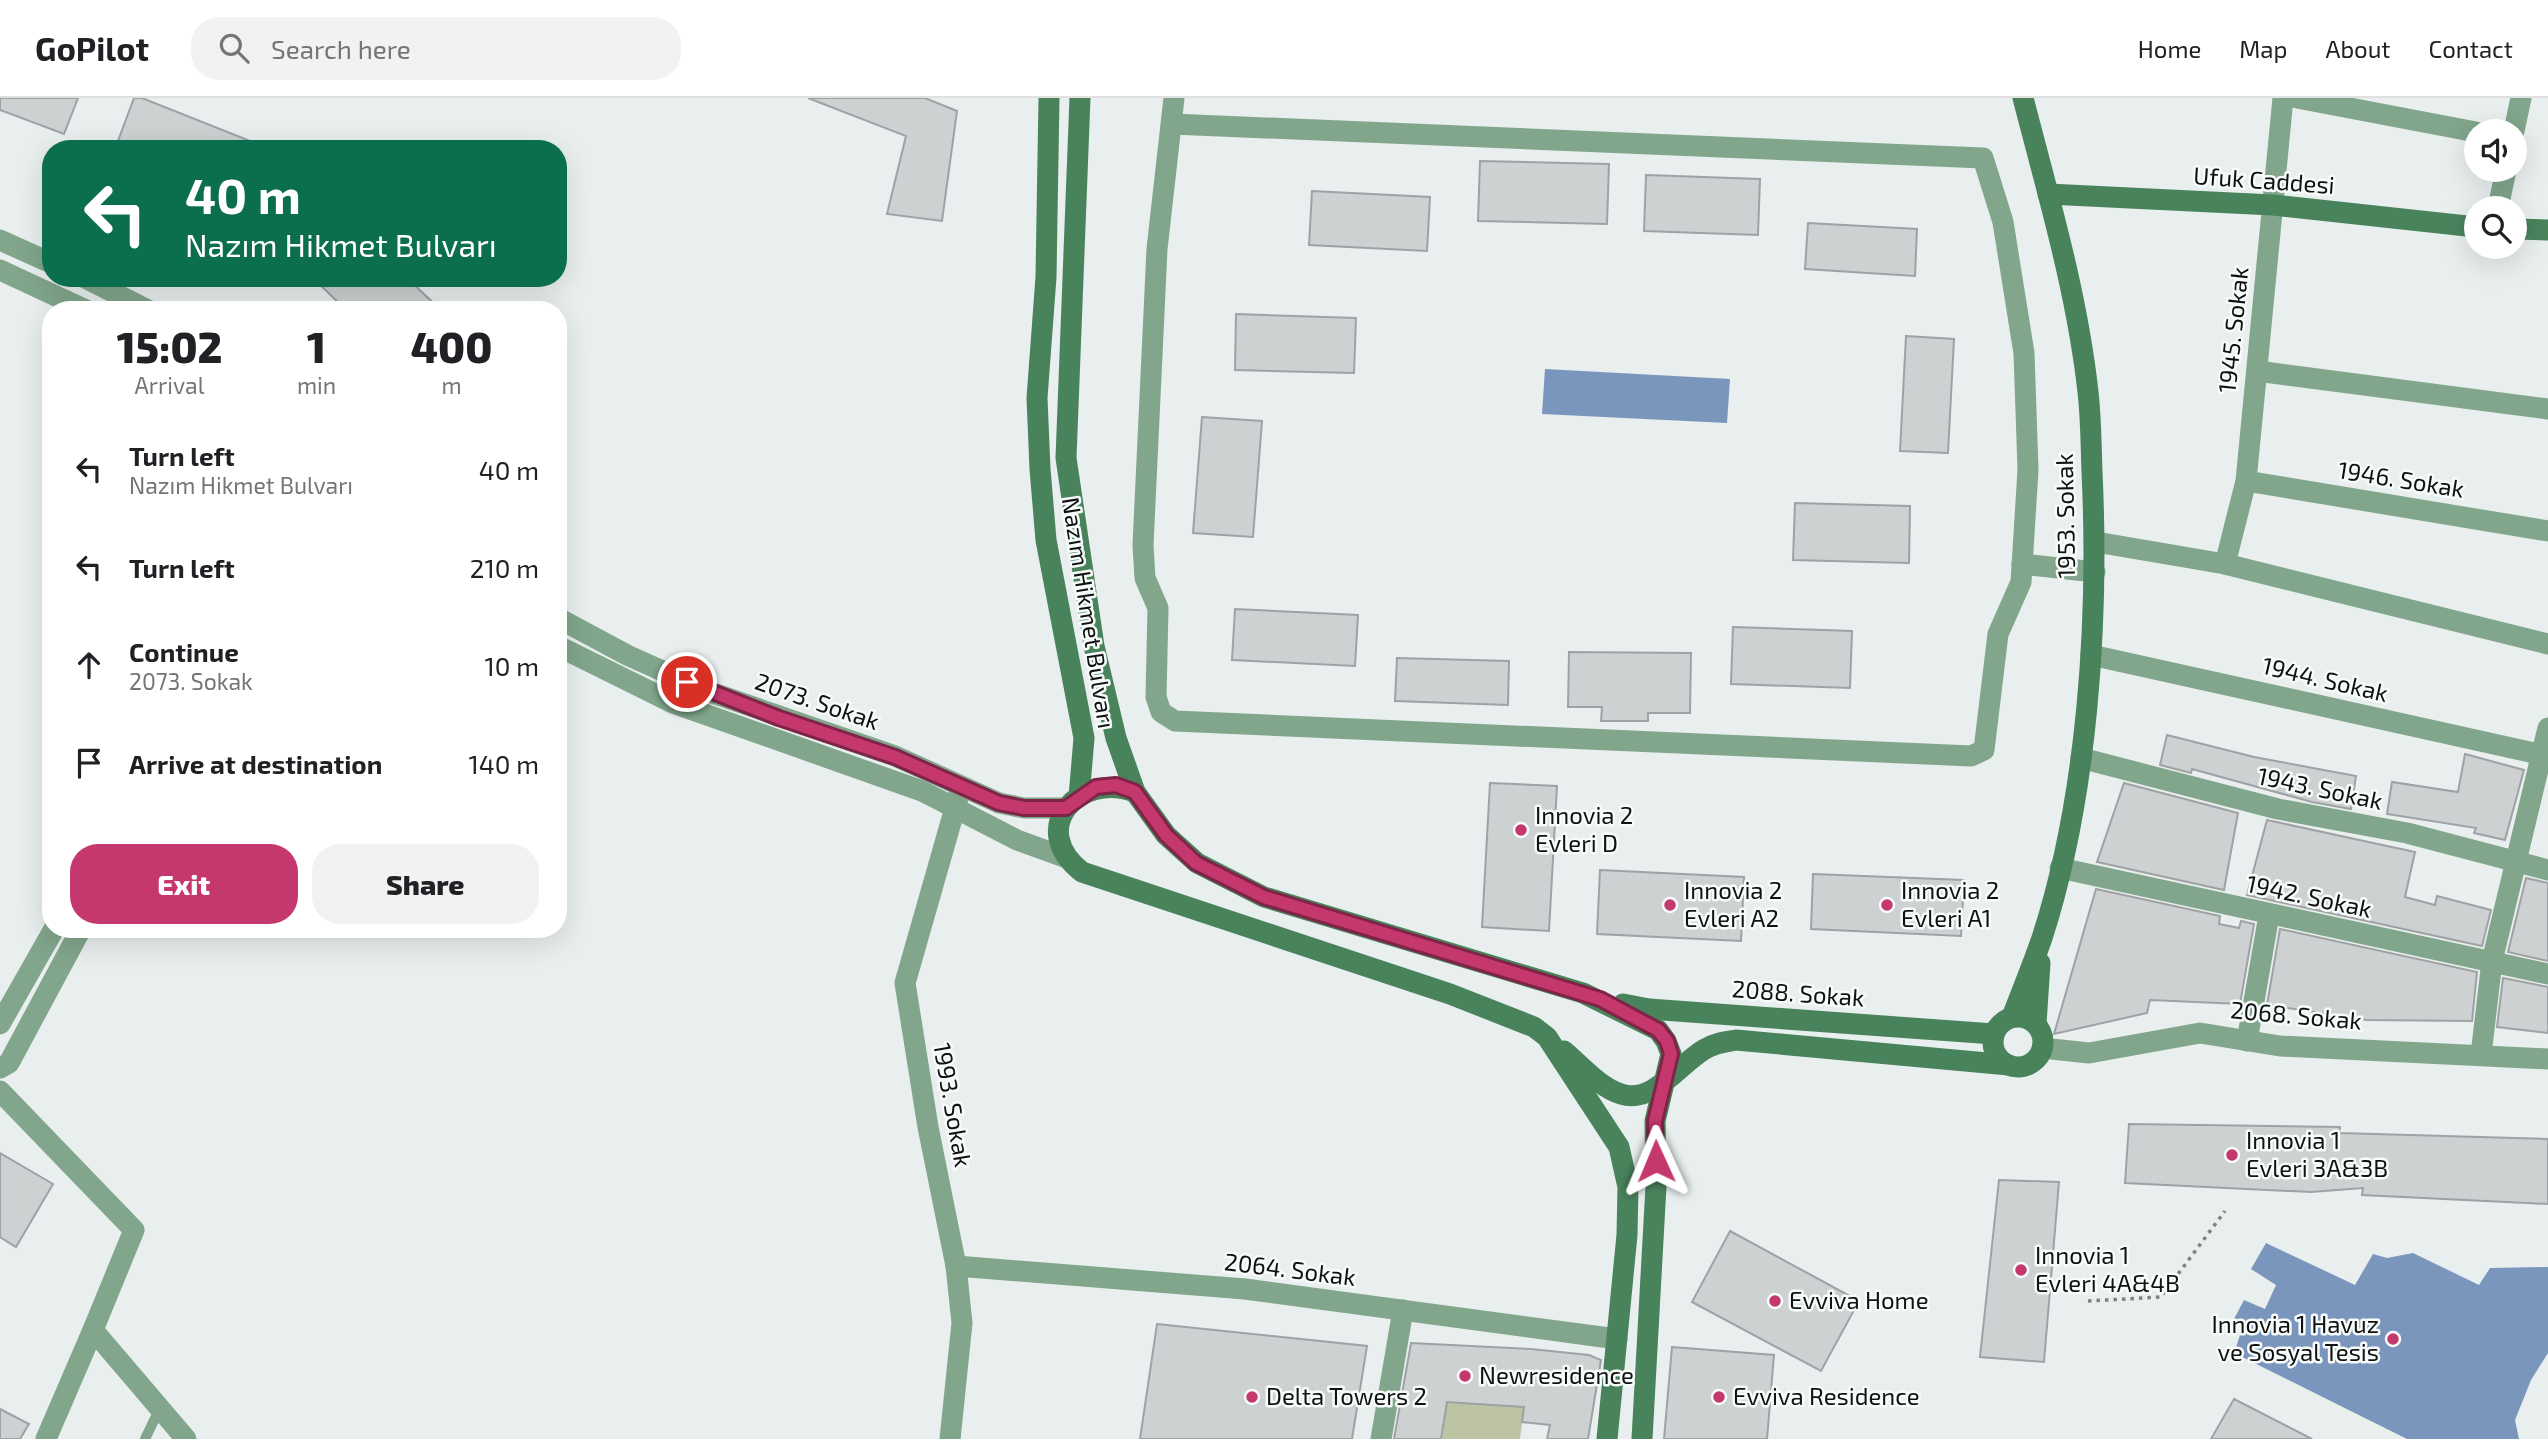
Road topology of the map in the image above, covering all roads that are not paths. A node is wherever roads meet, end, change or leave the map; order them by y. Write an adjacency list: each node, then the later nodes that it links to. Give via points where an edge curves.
1 (1049, 98): 39 (main road, Nazım Hikmet Bulvarı, via 1046,277 1037,398 1046,540 1084,738)
2 (1080, 98): 37 (main road, Nazım Hikmet Bulvarı, via 1066,458 1094,646 1116,738)
3 (1174, 98): 9 (street)
4 (2023, 98): 11 (main road, 1953. Sokak)
5 (2283, 98): 12 (street, 1945. Sokak)
6 (2297, 98): 10 (street)
7 (2521, 98): 8 (street)
8 (2517, 119)
9 (1172, 124): 27 (street, via 1983,158 2003,222 2024,353 2028,470); 27 (street, via 1159,230 1144,578 1158,608 1156,697 1161,712 1175,721 1971,757 1984,750 1998,634 2021,582)
10 (2464, 130)
11 (2048, 194): 12 (main road, Ufuk Caddesi); 26 (main road, 1953. Sokak, via 2073,293 2089,394)
12 (2273, 205): 13 (main road, Ufuk Caddesi); 22 (street, 1945. Sokak)
13 (2464, 226)
14 (2527, 229): 15 (main road)
15 (2548, 230)
16 (0, 240): 17 (street)
17 (42, 259)
18 (0, 270): 20 (street)
19 (103, 287): 21 (street)
20 (67, 301)
21 (130, 301)
22 (2257, 371): 23 (street); 24 (street, 1945. Sokak)
23 (2548, 409)
24 (2246, 481): 25 (street, 1946. Sokak); 28 (street, 1945. Sokak)
25 (2548, 531)
26 (2096, 541): 28 (street); 29 (main road, 1953. Sokak)
27 (2022, 564): 29 (street)
28 (2225, 565): 31 (street)
29 (2095, 572): 33 (main road, 1953. Sokak)
30 (567, 623): 38 (street, 2073. Sokak, via 707,691 895,757)
31 (2548, 644)
32 (567, 650): 38 (street, 2073. Sokak, via 673,703 922,791)
33 (2091, 655): 35 (street, 1944. Sokak); 36 (main road, 1953. Sokak)
34 (2548, 728): 35 (street)
35 (2545, 756): 41 (street)
36 (2081, 758): 41 (street, 1943. Sokak, via 2278,809 2407,833); 42 (main road, 1953. Sokak)
37 (1135, 792): 39 (main road, via 1116,785 1096,787); 50 (main road, Nazım Hikmet Bulvarı, via 1166,835 1196,863 1264,897)
38 (958, 796): 39 (street, 2073. Sokak, via 1024,808); 40 (street, 2073. Sokak, via 1017,840); 64 (street, 1993. Sokak, via 905,983)
39 (1072, 802): 40 (main road, Nazım Hikmet Bulvarı, via 1057,834)
40 (1064, 857): 55 (main road, via 1082,872 1450,994 1534,1027)
41 (2516, 862): 43 (street, 1943. Sokak); 48 (street)
42 (2060, 868): 44 (street, 1942. Sokak); 45 (main road, 1953. Sokak)
43 (2548, 870)
44 (2269, 915): 48 (street, 1942. Sokak); 56 (street)
45 (2042, 936): 51 (main road); 53 (main road)
46 (49, 938): 52 (street)
47 (76, 938): 61 (street, via 9,1063)
48 (2492, 961): 49 (street, 1942. Sokak); 58 (street)
49 (2548, 974)
50 (1600, 999): 54 (main road, 2088. Sokak, via 1648,1009); 62 (main road, Nazım Hikmet Bulvarı, via 1658,1030 1671,1054)
51 (2012, 1017): 53 (main road); 54 (main road)
52 (0, 1024)
53 (2036, 1024): 57 (main road)
54 (1994, 1034): 60 (main road, via 1997,1056)
55 (1547, 1037): 62 (main road, via 1620,1094 1642,1094); 67 (main road, via 1619,1147 1628,1187)
56 (2247, 1041): 57 (street, 2068. Sokak, via 2200,1033 2089,1053); 58 (street, 2068. Sokak)
57 (2042, 1048): 60 (main road, via 2025,1066)
58 (2481, 1055): 59 (street, 2068. Sokak)
59 (2548, 1059)
60 (2009, 1065): 62 (main road, via 1736,1040 1702,1050)
61 (0, 1068)
62 (1667, 1079): 75 (main road, Nazım Hikmet Bulvarı, via 1655,1121 1656,1186)
63 (0, 1091): 66 (street, via 134,1230)
64 (956, 1266): 65 (street, 2064. Sokak, via 1245,1289); 73 (street, 1993. Sokak, via 962,1323)
65 (1403, 1310): 67 (street, 2064. Sokak); 69 (street)
66 (93, 1330): 68 (street); 70 (street)
67 (1617, 1339): 74 (main road)
68 (160, 1408): 71 (lane); 72 (street)
69 (1384, 1435)
70 (46, 1439)
71 (145, 1439)
72 (186, 1439)
73 (950, 1439)
74 (1607, 1439)
75 (1642, 1439)

